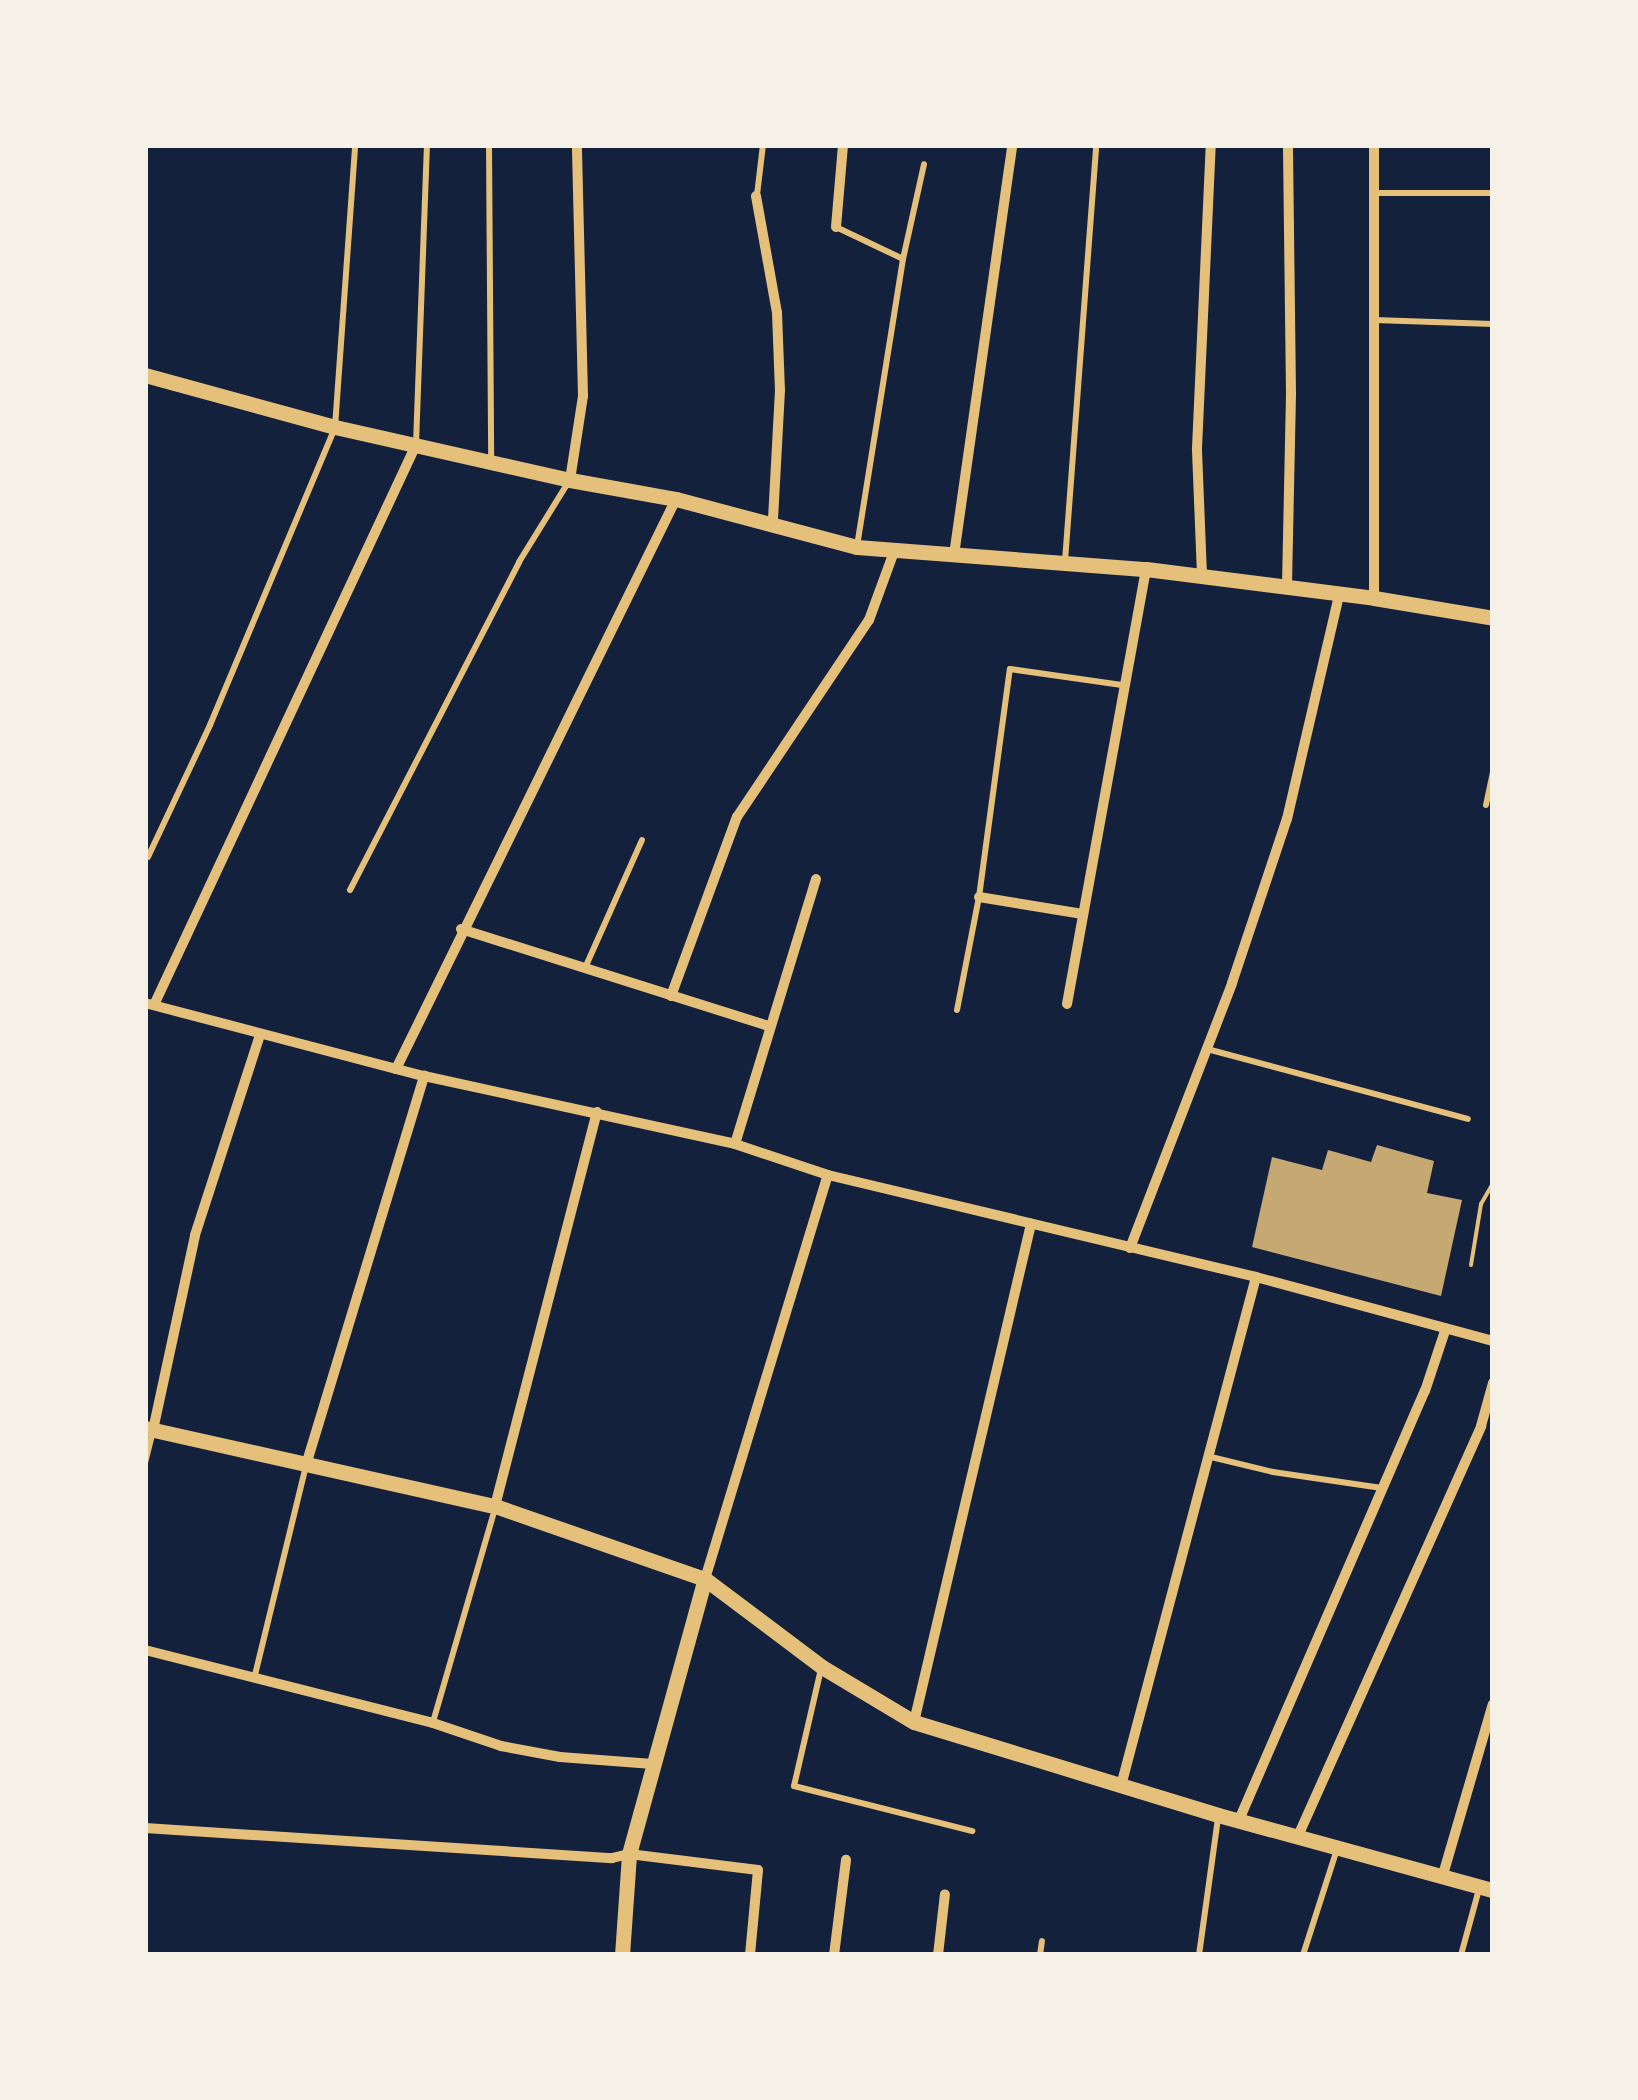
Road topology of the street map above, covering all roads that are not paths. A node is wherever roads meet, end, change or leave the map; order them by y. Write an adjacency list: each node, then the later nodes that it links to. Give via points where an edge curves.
1 (355, 145): 21 (lane)
2 (427, 145): 22 (lane)
3 (488, 145): 23 (lane)
4 (577, 145): 24 (street, via 583,396)
5 (763, 145): 15 (lane)
6 (843, 145): 16 (street)
7 (1012, 145): 29 (street)
8 (1211, 145): 32 (street, via 1197,448)
9 (1288, 145): 33 (street)
10 (1374, 145): 13 (street)
11 (1096, 148): 30 (lane)
12 (924, 164): 17 (lane)
13 (1374, 193): 14 (lane); 18 (street)
14 (1493, 194)
15 (756, 196): 26 (street, via 778,313)
16 (836, 227): 17 (lane)
17 (903, 259): 27 (lane)
18 (1371, 320): 19 (lane); 35 (street)
19 (1493, 324)
20 (145, 377): 21 (street)
21 (335, 427): 22 (street); 41 (lane)
22 (416, 445): 23 (street); 49 (street)
23 (491, 464): 24 (street)
24 (570, 480): 25 (street); 43 (lane, via 518,562)
25 (676, 498): 26 (street); 46 (street)
26 (773, 521): 27 (street)
27 (856, 547): 28 (street)
28 (895, 550): 29 (street); 48 (street, via 869,620 738,816)
29 (954, 554): 30 (street)
30 (1064, 561): 31 (street)
31 (1146, 569): 32 (street); 37 (street)
32 (1202, 575): 33 (street)
33 (1287, 585): 34 (street)
34 (1339, 595): 35 (street); 54 (street, via 1287,819)
35 (1374, 598): 36 (street)
36 (1493, 618)
37 (1122, 685): 44 (lane, via 1010,669); 45 (street)
38 (1493, 771): 39 (lane)
39 (1486, 805)
40 (642, 840): 47 (lane)
41 (148, 857)
42 (816, 879): 52 (street)
43 (350, 890)
44 (980, 897): 45 (street); 51 (lane)
45 (1083, 914): 50 (street)
46 (462, 929): 47 (street); 55 (street)
47 (584, 969): 48 (street)
48 (670, 996): 52 (street)
49 (149, 1004): 53 (street)
50 (1067, 1004)
51 (957, 1010)
52 (769, 1026): 59 (street)
53 (260, 1035): 55 (street); 67 (street, via 195,1234)
54 (1207, 1049): 58 (lane); 62 (street)
55 (396, 1069): 56 (street)
56 (424, 1076): 57 (street); 70 (street)
57 (596, 1112): 59 (street); 72 (street)
58 (1468, 1119)
59 (734, 1144): 60 (street)
60 (828, 1174): 61 (street); 73 (street)
61 (1032, 1224): 62 (street); 78 (street)
62 (1130, 1248): 63 (street)
63 (1256, 1277): 64 (street); 68 (street)
64 (1446, 1328): 65 (street); 71 (street)
65 (1493, 1340)
66 (1493, 1382): 86 (street, via 1480,1426)
67 (149, 1429): 69 (lane); 70 (street)
68 (1208, 1456): 71 (lane); 81 (street)
69 (145, 1463)
70 (306, 1465): 72 (street); 76 (lane)
71 (1382, 1488): 83 (street)
72 (496, 1506): 73 (street); 79 (lane)
73 (706, 1579): 75 (street); 80 (street)
74 (145, 1650): 76 (street)
75 (822, 1667): 78 (street); 85 (lane, via 794,1786)
76 (254, 1680): 79 (street)
77 (1493, 1704): 90 (street)
78 (914, 1722): 81 (street)
79 (433, 1724): 80 (street, via 560,1757)
80 (653, 1764): 88 (street)
81 (1122, 1782): 82 (street)
82 (1218, 1815): 83 (street); 99 (lane)
83 (1240, 1820): 86 (street)
84 (145, 1828): 88 (street)
85 (972, 1831)
86 (1298, 1836): 87 (street)
87 (1337, 1848): 90 (street); 100 (lane)
88 (629, 1854): 94 (street); 95 (street, via 758,1870)
89 (846, 1860): 96 (street)
90 (1442, 1878): 91 (street)
91 (1486, 1888): 101 (lane)
92 (945, 1894): 97 (street)
93 (1042, 1941): 98 (lane)
94 (622, 1955)
95 (750, 1955)
96 (834, 1955)
97 (938, 1955)
98 (1040, 1955)
99 (1199, 1955)
100 (1303, 1955)
101 (1461, 1955)

